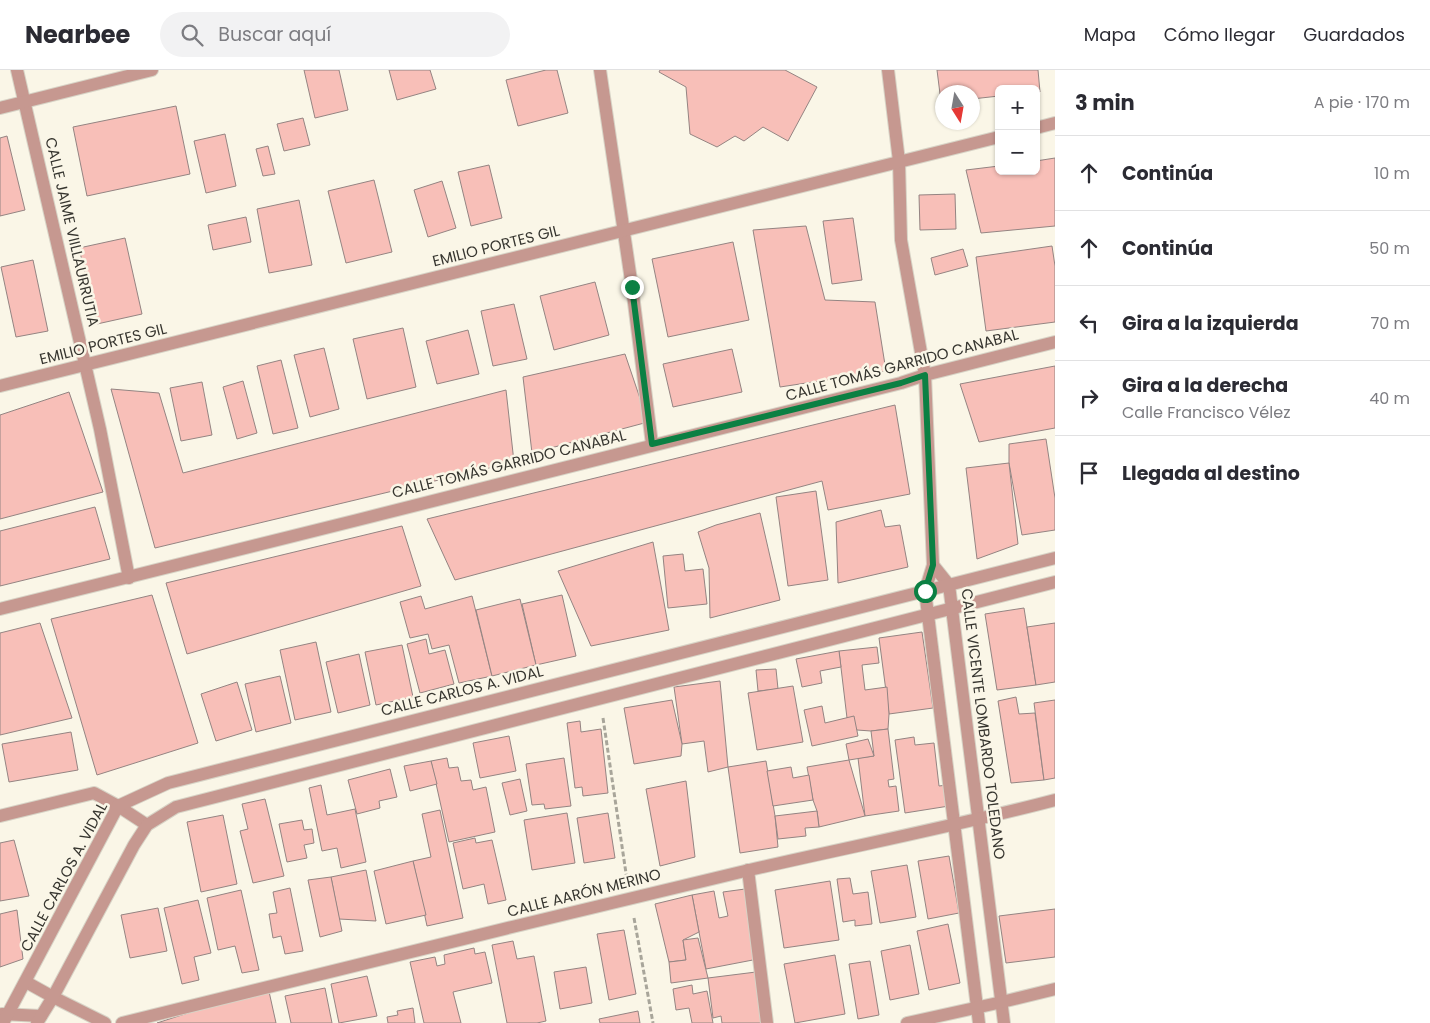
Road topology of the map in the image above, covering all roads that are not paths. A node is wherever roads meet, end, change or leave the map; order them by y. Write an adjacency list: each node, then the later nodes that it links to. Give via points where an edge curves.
1 (17, 70): 5 (street, CALLE JAIME VIILLAURRUTIA)
2 (152, 70): 5 (street)
3 (600, 70): 11 (street)
4 (888, 70): 10 (street)
5 (25, 102): 6 (street); 13 (street, CALLE JAIME VIILLAURRUTIA)
6 (0, 108)
7 (1055, 123): 8 (street)
8 (1040, 127)
9 (995, 138): 10 (street, EMILIO PORTES GIL)
10 (899, 161): 11 (street, EMILIO PORTES GIL); 14 (street, via 901,240)
11 (624, 231): 13 (street, EMILIO PORTES GIL); 16 (street)
12 (1055, 342): 14 (street, CALLE TOMÁS GARRIDO CANABAL)
13 (85, 365): 15 (street, EMILIO PORTES GIL); 19 (street, CALLE JAIME VIILLAURRUTIA)
14 (925, 375): 16 (street, CALLE TOMÁS GARRIDO CANABAL); 18 (street)
15 (0, 386)
16 (652, 444): 19 (street, CALLE TOMÁS GARRIDO CANABAL)
17 (1055, 558): 21 (street, CALLE CARLOS A. VIDAL)
18 (933, 565): 21 (street, CALLE VICENTE LOMBARDO TOLEDANO); 22 (street)
19 (129, 578): 24 (street, CALLE TOMÁS GARRIDO CANABAL)
20 (1055, 582): 23 (street)
21 (949, 585): 22 (street, CALLE CARLOS A. VIDAL); 23 (street, CALLE VICENTE LOMBARDO TOLEDANO)
22 (925, 591): 25 (street); 27 (street, CALLE CARLOS A. VIDAL, via 168,783)
23 (952, 609): 25 (street); 29 (street, CALLE VICENTE LOMBARDO TOLEDANO)
24 (0, 610)
25 (928, 615): 30 (street, via 176,807); 31 (street)
26 (1055, 800): 29 (street, CALLE AARÓN MERINO)
27 (118, 806): 28 (street, via 94,793); 30 (street); 33 (street, CALLE CARLOS A. VIDAL)
28 (0, 816)
29 (979, 820): 31 (street, CALLE AARÓN MERINO); 36 (street, CALLE VICENTE LOMBARDO TOLEDANO)
30 (147, 825): 35 (street)
31 (954, 825): 32 (street, CALLE AARÓN MERINO); 37 (street)
32 (748, 870): 41 (street, CALLE AARÓN MERINO); 42 (street)
33 (26, 982): 35 (street); 38 (street, CALLE CARLOS A. VIDAL)
34 (1055, 988): 36 (street)
35 (53, 998): 39 (street); 40 (street)
36 (1002, 1002): 37 (street); 45 (street, CALLE VICENTE LOMBARDO TOLEDANO)
37 (977, 1007): 43 (street); 44 (street)
38 (4, 1017): 39 (street)
39 (39, 1020)
40 (105, 1023)
41 (122, 1023)
42 (767, 1023)
43 (907, 1023)
44 (979, 1023)
45 (1004, 1023)

